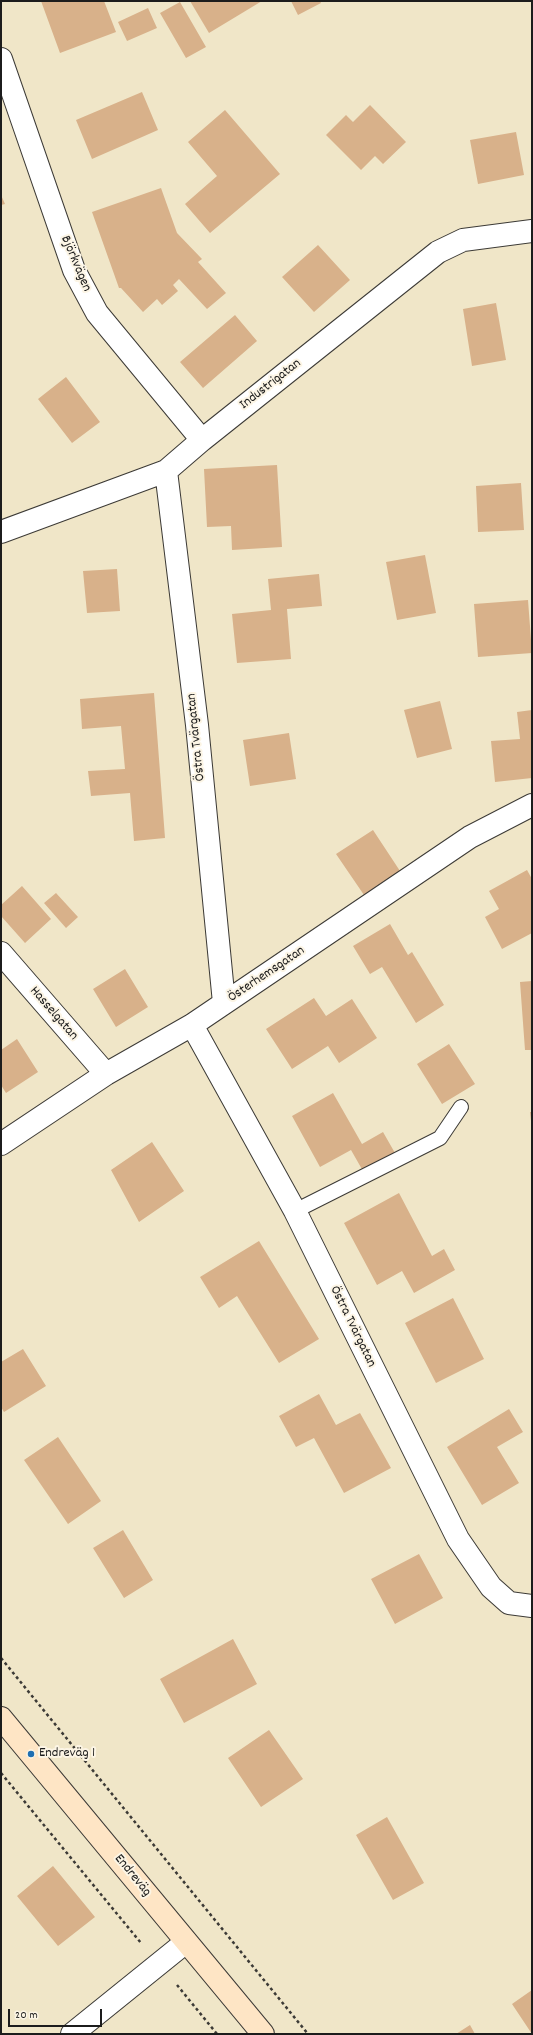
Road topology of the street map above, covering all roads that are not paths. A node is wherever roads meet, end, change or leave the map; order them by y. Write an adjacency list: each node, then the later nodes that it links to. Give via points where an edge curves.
1 (1, 59): 3 (street, Björkvägen, via 77,276 97,313)
2 (532, 231): 3 (street, Industrigatan, via 463,240 438,252)
3 (202, 440): 4 (street, Industrigatan)
4 (166, 471): 5 (street, Industrigatan); 8 (street, Östra Tvärgatan, via 197,725)
5 (1, 532)
6 (532, 805): 8 (street, Österhemsgatan, via 470,837)
7 (1, 953): 10 (street, Hasselgatan)
8 (224, 1003): 9 (street, Österhemsgatan)
9 (192, 1025): 10 (street, Österhemsgatan); 13 (street, Östra Tvärgatan)
10 (106, 1074): 12 (street, Österhemsgatan)
11 (461, 1107): 13 (lane, via 440,1138)
12 (1, 1144)
13 (295, 1211): 14 (street, Östra Tvärgatan, via 458,1539 491,1587 509,1604)
14 (532, 1606)
15 (1, 1718): 16 (main road, Endreväg)
16 (186, 1942): 17 (street); 18 (main road, Endreväg)
17 (72, 2034)
18 (263, 2034)

